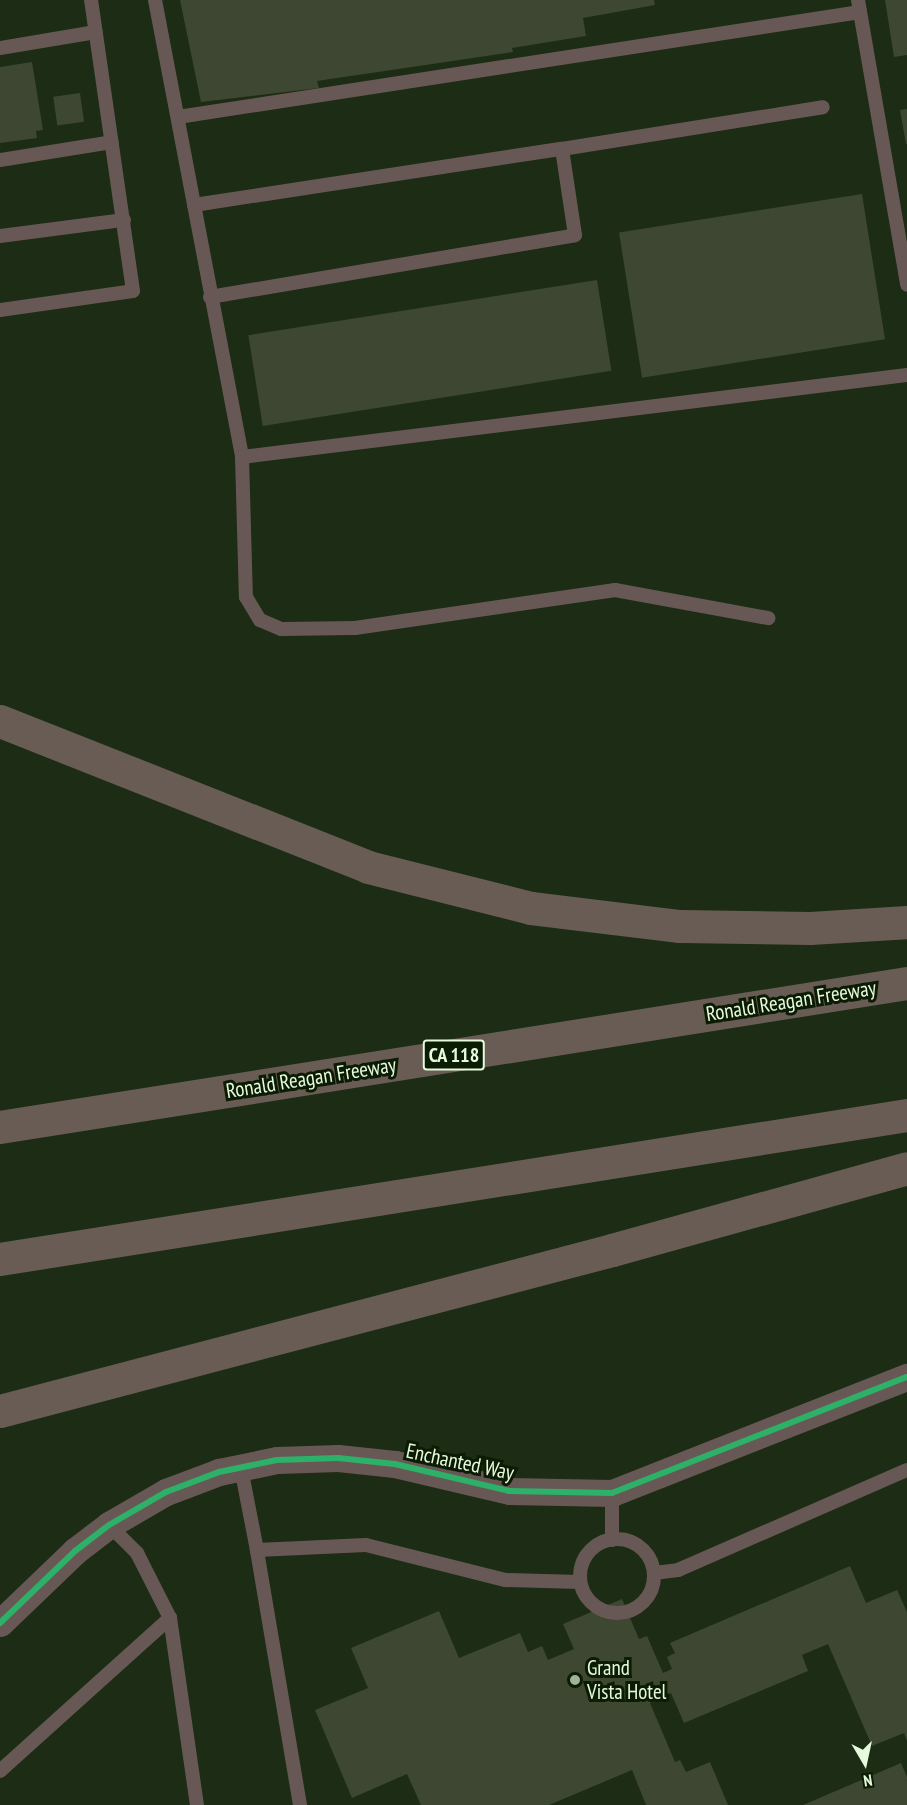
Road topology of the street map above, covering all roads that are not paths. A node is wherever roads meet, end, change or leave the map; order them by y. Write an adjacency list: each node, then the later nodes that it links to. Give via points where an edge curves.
1 (92, 0): 4 (lane)
2 (155, 0): 7 (lane)
3 (859, 6): 7 (lane); 14 (lane)
4 (96, 32): 5 (lane); 8 (lane)
5 (0, 48)
6 (823, 107): 9 (lane)
7 (178, 117): 11 (lane)
8 (112, 142): 10 (lane); 12 (lane)
9 (562, 149): 11 (lane); 15 (lane, via 574,235)
10 (0, 160)
11 (194, 206): 15 (lane)
12 (124, 220): 13 (lane); 16 (lane, via 133,291)
13 (0, 236)
14 (907, 285)
15 (210, 297): 18 (lane)
16 (0, 310)
17 (907, 375): 18 (lane)
18 (242, 457): 19 (lane, via 246,597 260,620 281,629 355,628 615,590)
19 (768, 618)
20 (0, 721): 21 (highway, via 368,867 531,908 680,926 810,928)
21 (907, 922)
22 (907, 983): 24 (highway, Ronald Reagan Freeway / CA 118)
23 (907, 1115): 26 (highway)
24 (0, 1127)
25 (907, 1168): 28 (highway, via 612,1251)
26 (0, 1258)
27 (907, 1377): 31 (street, Enchanted Way)
28 (0, 1411)
29 (241, 1468): 31 (street, Enchanted Way, via 277,1460 338,1458 395,1464 509,1491); 32 (street, Enchanted Way, via 166,1492); 34 (lane)
30 (907, 1470): 35 (lane, via 678,1570)
31 (612, 1493): 33 (lane)
32 (109, 1525): 37 (lane, via 137,1553); 38 (street, Enchanted Way, via 75,1551)
33 (612, 1540): 35 (lane, via 635,1544 648,1556); 36 (lane, via 601,1543 584,1559)
34 (257, 1550): 36 (lane, via 366,1545 505,1580); 41 (lane)
35 (654, 1573): 36 (lane, via 648,1597 628,1612 615,1613 592,1604)
36 (580, 1582)
37 (170, 1618): 39 (lane); 40 (lane)
38 (0, 1623)
39 (0, 1771)
40 (197, 1805)
41 (300, 1805)

